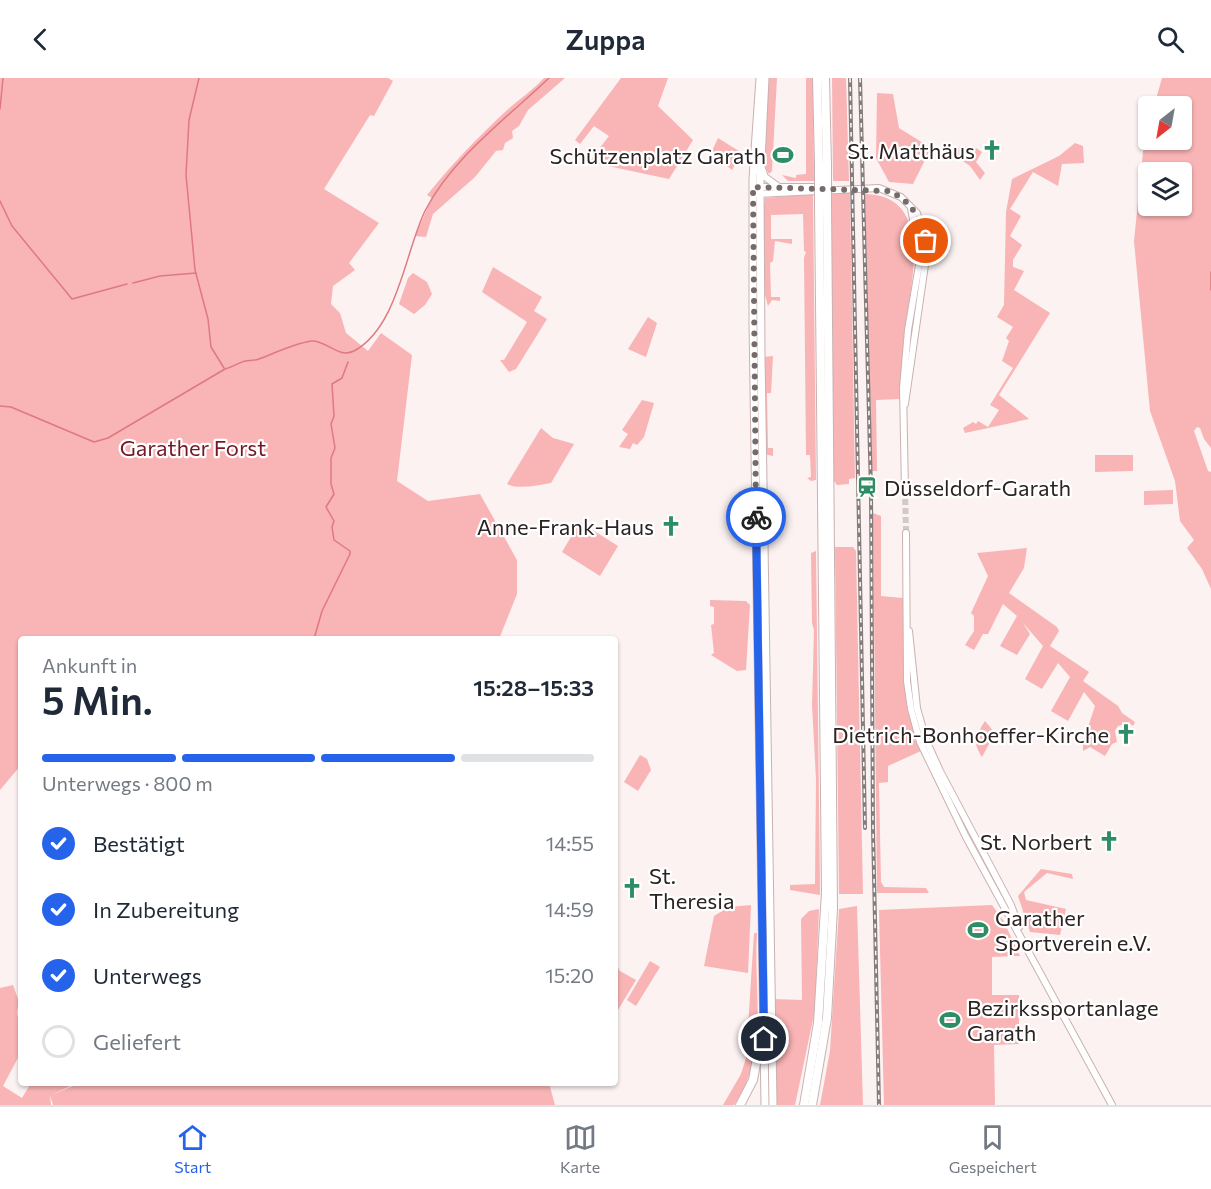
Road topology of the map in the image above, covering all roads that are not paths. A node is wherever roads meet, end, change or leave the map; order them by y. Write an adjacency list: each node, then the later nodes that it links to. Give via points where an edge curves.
1 (763, 78): 4 (main road); 8 (main road)
2 (817, 78): 5 (highway)
3 (825, 78): 5 (highway)
4 (761, 165): 6 (main road, via 765,177); 8 (main road)
5 (823, 165): 11 (highway, bridge)
6 (780, 187): 7 (main road); 8 (main road)
7 (839, 189): 8 (main road); 9 (main road, via 889,191 901,197 917,213 927,251 905,404)
8 (757, 191): 12 (main road, via 754,469); 16 (main road)
9 (905, 490)
10 (906, 533): 20 (main road, via 908,627 917,708 926,740 1011,905 1021,936)
11 (829, 909): 13 (highway, via 831,968); 17 (highway, via 818,1023)
12 (764, 1021): 14 (highway, via 753,1080); 15 (main road)
13 (821, 1058): 18 (highway); 19 (highway, via 824,1064)
14 (740, 1105)
15 (765, 1105)
16 (773, 1105)
17 (804, 1105)
18 (812, 1105)
19 (816, 1105)
20 (1112, 1105)

